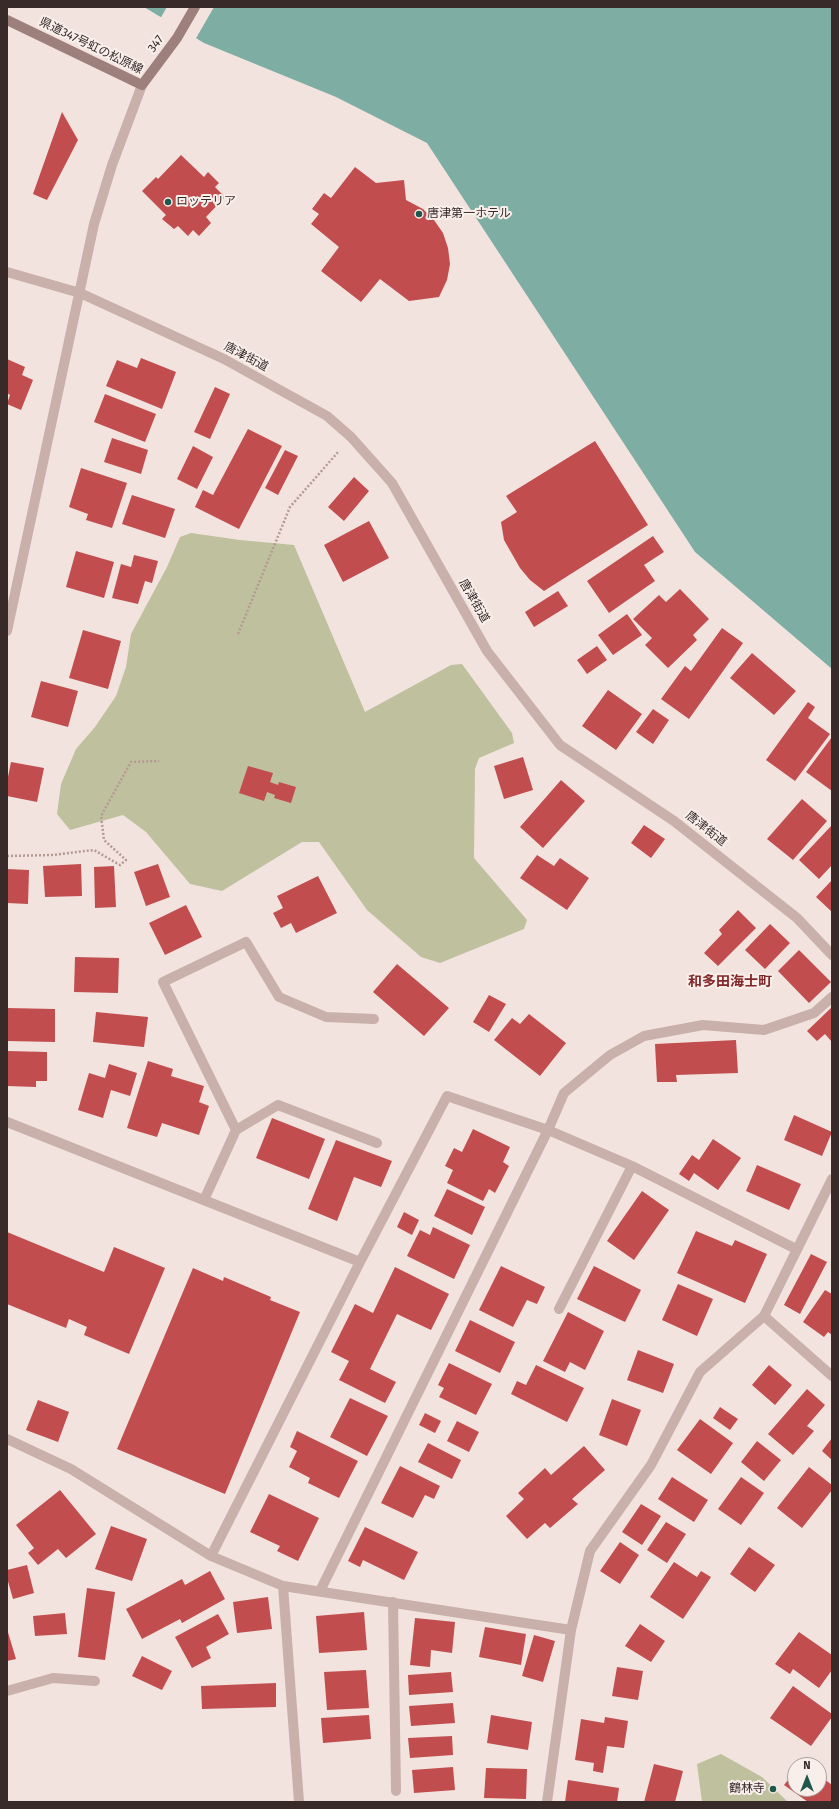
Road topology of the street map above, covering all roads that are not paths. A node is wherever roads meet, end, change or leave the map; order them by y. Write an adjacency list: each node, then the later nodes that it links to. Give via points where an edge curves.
1 (195, 7): 3 (main road, 347 / 347, via 177,38)
2 (7, 20): 3 (main road, 県道347号虹の松原線)
3 (142, 85): 5 (street, via 112,165 94,224)
4 (7, 272): 5 (street, 唐津街道)
5 (80, 293): 6 (street); 7 (street, 唐津街道, via 224,359 327,416 351,437 392,483 487,651 560,745 674,821 797,918)
6 (7, 631)
7 (832, 955)
8 (832, 997): 12 (street, via 814,1013 764,1030 703,1025 644,1036 610,1055 564,1093)
9 (374, 1019): 11 (street, via 326,1017 279,997 246,942 163,982)
10 (7, 1122): 16 (street)
11 (236, 1130): 13 (street, via 278,1105); 16 (street)
12 (548, 1130): 14 (street); 18 (street, via 447,1096); 25 (street)
13 (377, 1143)
14 (632, 1166): 17 (street); 19 (street)
15 (832, 1179): 17 (street)
16 (204, 1200): 18 (street)
17 (796, 1250): 20 (street)
18 (360, 1262): 23 (street)
19 (559, 1310)
20 (764, 1316): 21 (street); 27 (street, via 700,1372 651,1465 590,1551)
21 (832, 1376)
22 (7, 1439): 23 (street, via 71,1469)
23 (211, 1556): 24 (street)
24 (283, 1586): 25 (street); 31 (street)
25 (320, 1591): 26 (street)
26 (393, 1602): 27 (street); 30 (street)
27 (571, 1630): 32 (street)
28 (95, 1680): 29 (street, via 53,1678)
29 (7, 1691)
30 (396, 1791)
31 (299, 1802)
32 (547, 1802)

